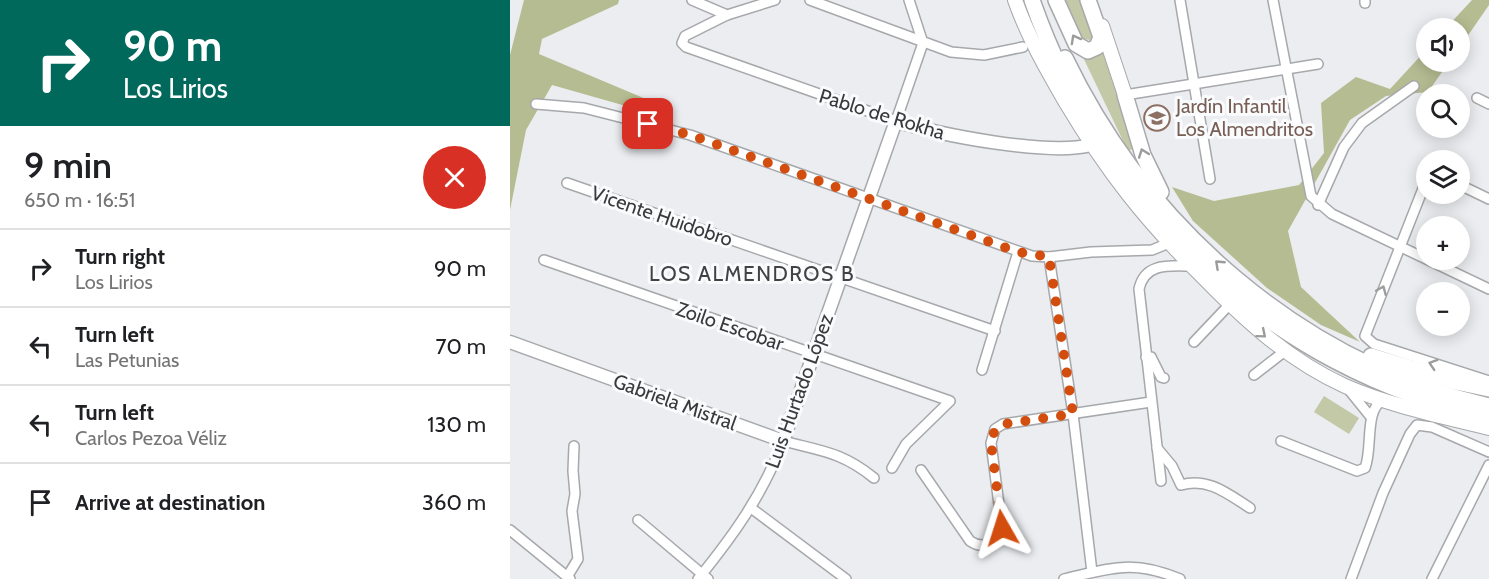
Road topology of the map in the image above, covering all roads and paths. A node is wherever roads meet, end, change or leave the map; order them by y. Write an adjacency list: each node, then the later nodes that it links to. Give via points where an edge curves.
1 (692, 0): 13 (street)
2 (775, 0): 13 (street)
3 (810, 0): 14 (street)
4 (909, 0): 14 (street)
5 (1015, 0): 25 (main road, via 1030,41)
6 (1032, 0): 61 (highway, via 1072,96 1125,179 1207,272 1282,330 1340,363 1395,388)
7 (1042, 0): 33 (highway, via 1065,59 1106,132)
8 (1056, 0): 9 (highway, one-way to 8, via 1101,38 1097,47 1088,51 1076,44)
9 (1088, 0)
10 (1093, 0): 20 (main road)
11 (1180, 0): 18 (street)
12 (1273, 0): 17 (street)
13 (727, 15): 24 (street, Pablo de Rokha, via 685,36 681,43)
14 (923, 43): 15 (street, via 972,55 996,55); 24 (street)
15 (1023, 47)
16 (1318, 64): 17 (street)
17 (1285, 69): 18 (street); 32 (street, via 1311,196)
18 (1194, 84): 20 (street); 26 (street)
19 (1414, 86): 32 (street, via 1362,123 1344,147)
20 (1125, 95): 33 (highway, one-way to 20, via 1154,181)
21 (1477, 98): 23 (street)
22 (536, 104): 29 (street, via 584,108 690,135)
23 (1489, 104)
24 (896, 121): 25 (street, Pablo de Rokha, via 944,135 1005,143 1065,148); 29 (street, Luis Hurtado López)
25 (1091, 145): 34 (main road, via 1132,203)
26 (1210, 180)
27 (567, 183): 40 (street, Vicente Huidobro)
28 (1470, 190): 30 (street)
29 (868, 198): 36 (street); 40 (street, Luis Hurtado López)
30 (1489, 199)
31 (1417, 204): 35 (street)
32 (1318, 205): 35 (street)
33 (1193, 239): 44 (highway, one-way to 33, via 1228,273)
34 (1169, 243): 37 (street, via 1152,250); 39 (main road)
35 (1400, 248): 41 (street); 53 (street, one-way to 35, via 1374,344 1365,336)
36 (1018, 252): 37 (street); 43 (street)
37 (1049, 257): 59 (street)
38 (544, 260): 48 (street, Zoilo Escobar)
39 (1192, 266): 42 (main road); 49 (street, via 1155,267 1140,282)
40 (839, 278): 43 (street, Vicente Huidobro); 48 (street, Luis Hurtado López)
41 (1489, 289)
42 (1230, 304): 46 (street); 47 (main road, one-way to 47)
43 (995, 331): 50 (street)
44 (1307, 331): 55 (highway, via 1393,363); 58 (highway, via 1401,379)
45 (510, 342): 63 (street, Gabriela Mistral)
46 (1194, 342)
47 (1285, 351): 51 (street); 54 (main road)
48 (812, 355): 63 (street, Luis Hurtado López); 69 (street, Zoilo Escobar, via 950,401 906,444)
49 (1146, 357): 52 (street, via 1150,357); 57 (street)
50 (982, 370)
51 (1254, 375)
52 (1164, 378)
53 (1489, 381)
54 (1344, 385): 56 (main road); 60 (street)
55 (1489, 389)
56 (1383, 400): 60 (street, via 1376,403); 62 (main road)
57 (1151, 402): 59 (street); 66 (street)
58 (1489, 406)
59 (1073, 414): 70 (street, via 1004,424 995,429 991,443 1002,528 993,543 981,546 970,541); 77 (street)
60 (1370, 416): 64 (street, via 1370,456 1361,470)
61 (1489, 417)
62 (1489, 428)
63 (783, 441): 71 (street, Gabriela Mistral, via 843,456); 74 (street, Luis Hurtado López)
64 (1281, 441)
65 (574, 446): 80 (street, via 572,517 578,559)
66 (1157, 447): 72 (street); 73 (street, via 1181,485 1212,484)
67 (1489, 452): 84 (street, via 1432,427 1417,425 1383,493)
68 (1489, 465): 85 (street)
69 (892, 468)
70 (921, 470)
71 (874, 478)
72 (1161, 481)
73 (1250, 507)
74 (752, 508): 79 (street, Luis Hurtado López); 81 (street)
75 (638, 520): 79 (street)
76 (510, 530): 80 (street)
77 (1092, 572): 78 (street, via 1130,566); 82 (street)
78 (1157, 574): 83 (street)
79 (703, 577)
80 (569, 578)
81 (846, 579)
82 (1064, 579)
83 (1180, 579)
84 (1351, 579)
85 (1432, 579)

